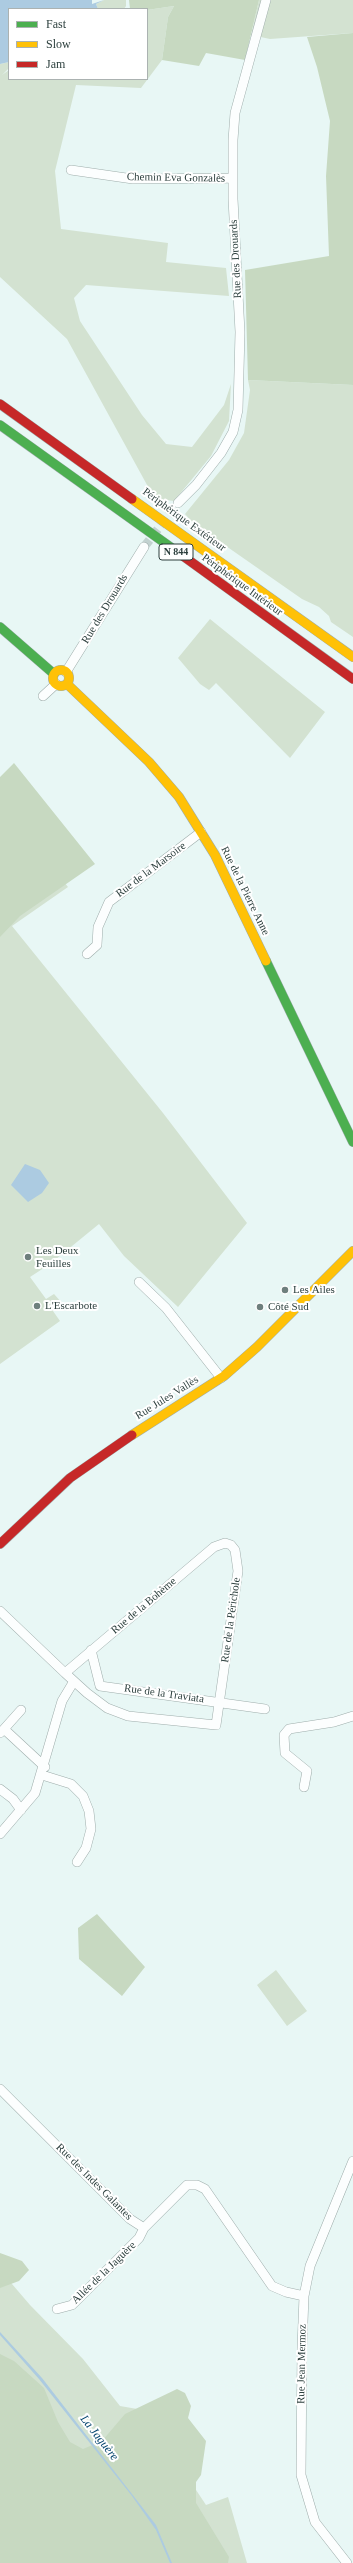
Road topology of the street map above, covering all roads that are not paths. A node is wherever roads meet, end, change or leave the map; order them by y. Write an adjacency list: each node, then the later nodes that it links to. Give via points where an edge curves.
1 (266, 0): 3 (street, Rue des Drouards, via 235,112)
2 (71, 170): 3 (street, Chemin Eva Gonzalès, via 133,179)
3 (234, 178): 6 (street, Rue des Drouards, via 240,332 238,410 233,432 221,453)
4 (0, 404): 9 (main road, Périphérique Extérieur / N 844)
5 (0, 426): 12 (main road, Périphérique Intérieur / N 844)
6 (178, 503)
7 (144, 547): 10 (street, Rue des Drouards)
8 (0, 627): 11 (main road)
9 (353, 657)
10 (66, 672): 11 (main road, via 58,671); 14 (main road, via 70,676)
11 (54, 674): 13 (main road)
12 (353, 679)
13 (56, 684): 14 (main road); 15 (street)
14 (67, 684): 16 (main road, Rue de la Pierre Anne, via 150,762 179,797)
15 (43, 696)
16 (201, 832): 17 (street, Rue de la Marsoire, via 109,902 98,927 97,945); 18 (main road, Rue de la Pierre Anne, via 238,901)
17 (87, 954)
18 (353, 1142)
19 (353, 1251): 21 (main road, Rue Jules Vallès)
20 (353, 1256): 21 (main road, Rue Jules Vallès)
21 (342, 1265): 23 (main road, Rue Jules Vallès)
22 (139, 1282): 23 (street, via 166,1308)
23 (221, 1378): 25 (main road, Rue Jules Vallès, via 70,1478)
24 (226, 1542): 27 (street, Rue de la Bohème, via 214,1547); 30 (street, Rue de la Périchole, via 235,1550 238,1571)
25 (0, 1544)
26 (0, 1611): 28 (street)
27 (91, 1650): 28 (street, Rue de la Bohème); 30 (street, Rue de la Traviata, via 100,1686)
28 (65, 1673): 29 (street)
29 (74, 1681): 30 (street, Rue de la Périchole, via 107,1708 128,1716 216,1725); 35 (street, via 68,1687 62,1701)
30 (219, 1702): 31 (street, Rue de la Traviata)
31 (265, 1709)
32 (21, 1710): 34 (street)
33 (353, 1716): 36 (street, via 334,1722 290,1729 284,1735 285,1753 307,1770)
34 (2, 1731): 35 (street)
35 (43, 1771): 38 (street, via 35,1793); 40 (street, via 71,1784 83,1796 87,1806 91,1829 86,1848)
36 (304, 1787)
37 (0, 1789): 38 (street, via 13,1799)
38 (20, 1810): 39 (street)
39 (0, 1834)
40 (77, 1862)
41 (0, 2089): 43 (street, Rue des Indes Galantes, via 130,2219)
42 (353, 2161): 44 (street, Rue Jean Mermoz, via 310,2266)
43 (144, 2228): 44 (street, Rue des Indes Galantes, via 187,2186 197,2185 205,2189 272,2286); 45 (street, Allée de la Jaguère, via 139,2238 72,2305)
44 (304, 2296): 46 (street, Rue Jean Mermoz, via 301,2475 315,2522)
45 (57, 2309)
46 (347, 2563)

